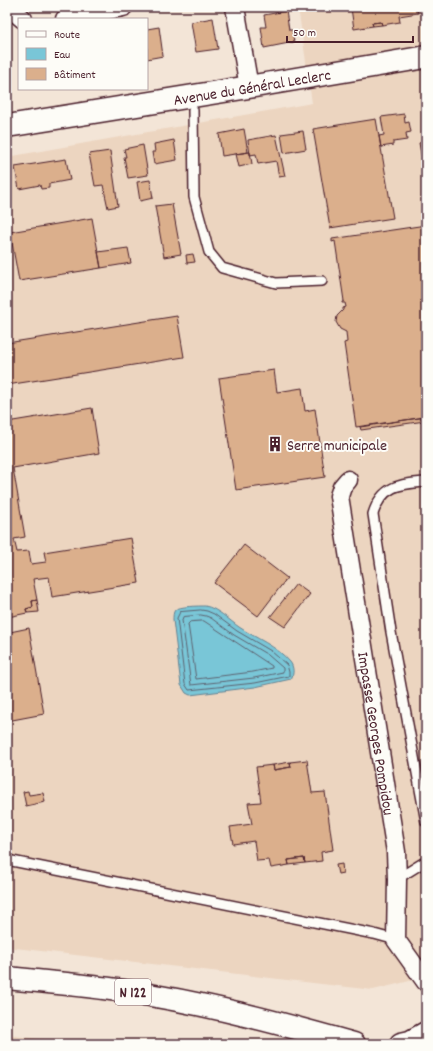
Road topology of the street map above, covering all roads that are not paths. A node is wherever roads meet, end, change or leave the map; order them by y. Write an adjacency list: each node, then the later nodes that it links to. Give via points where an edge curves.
1 (9, 7): 4 (street)
2 (123, 7): 5 (street)
3 (235, 7): 8 (street)
4 (22, 18)
5 (70, 18)
6 (426, 57): 8 (street, Avenue du Général Leclerc)
7 (426, 72): 9 (street, Avenue du Général Leclerc)
8 (249, 87): 10 (street, Avenue du Général Leclerc)
9 (193, 110): 11 (street, Avenue du Général Leclerc); 12 (lane, via 194,197 209,252 222,268 276,283)
10 (7, 126)
11 (7, 141)
12 (322, 281)
13 (348, 480): 18 (street, Impasse Georges Pompidou, via 339,496 396,852)
14 (426, 482): 15 (lane, via 395,487 385,492 377,502 373,514 391,632)
15 (426, 822)
16 (7, 860): 19 (lane)
17 (426, 861): 18 (lane)
18 (397, 879): 19 (street, Impasse Georges Pompidou)
19 (396, 940): 21 (street)
20 (7, 978): 23 (street, N 122, via 125,991 176,1000 239,1013)
21 (426, 982)
22 (426, 1034): 24 (street); 25 (street)
23 (354, 1044)
24 (401, 1044)
25 (420, 1044)

